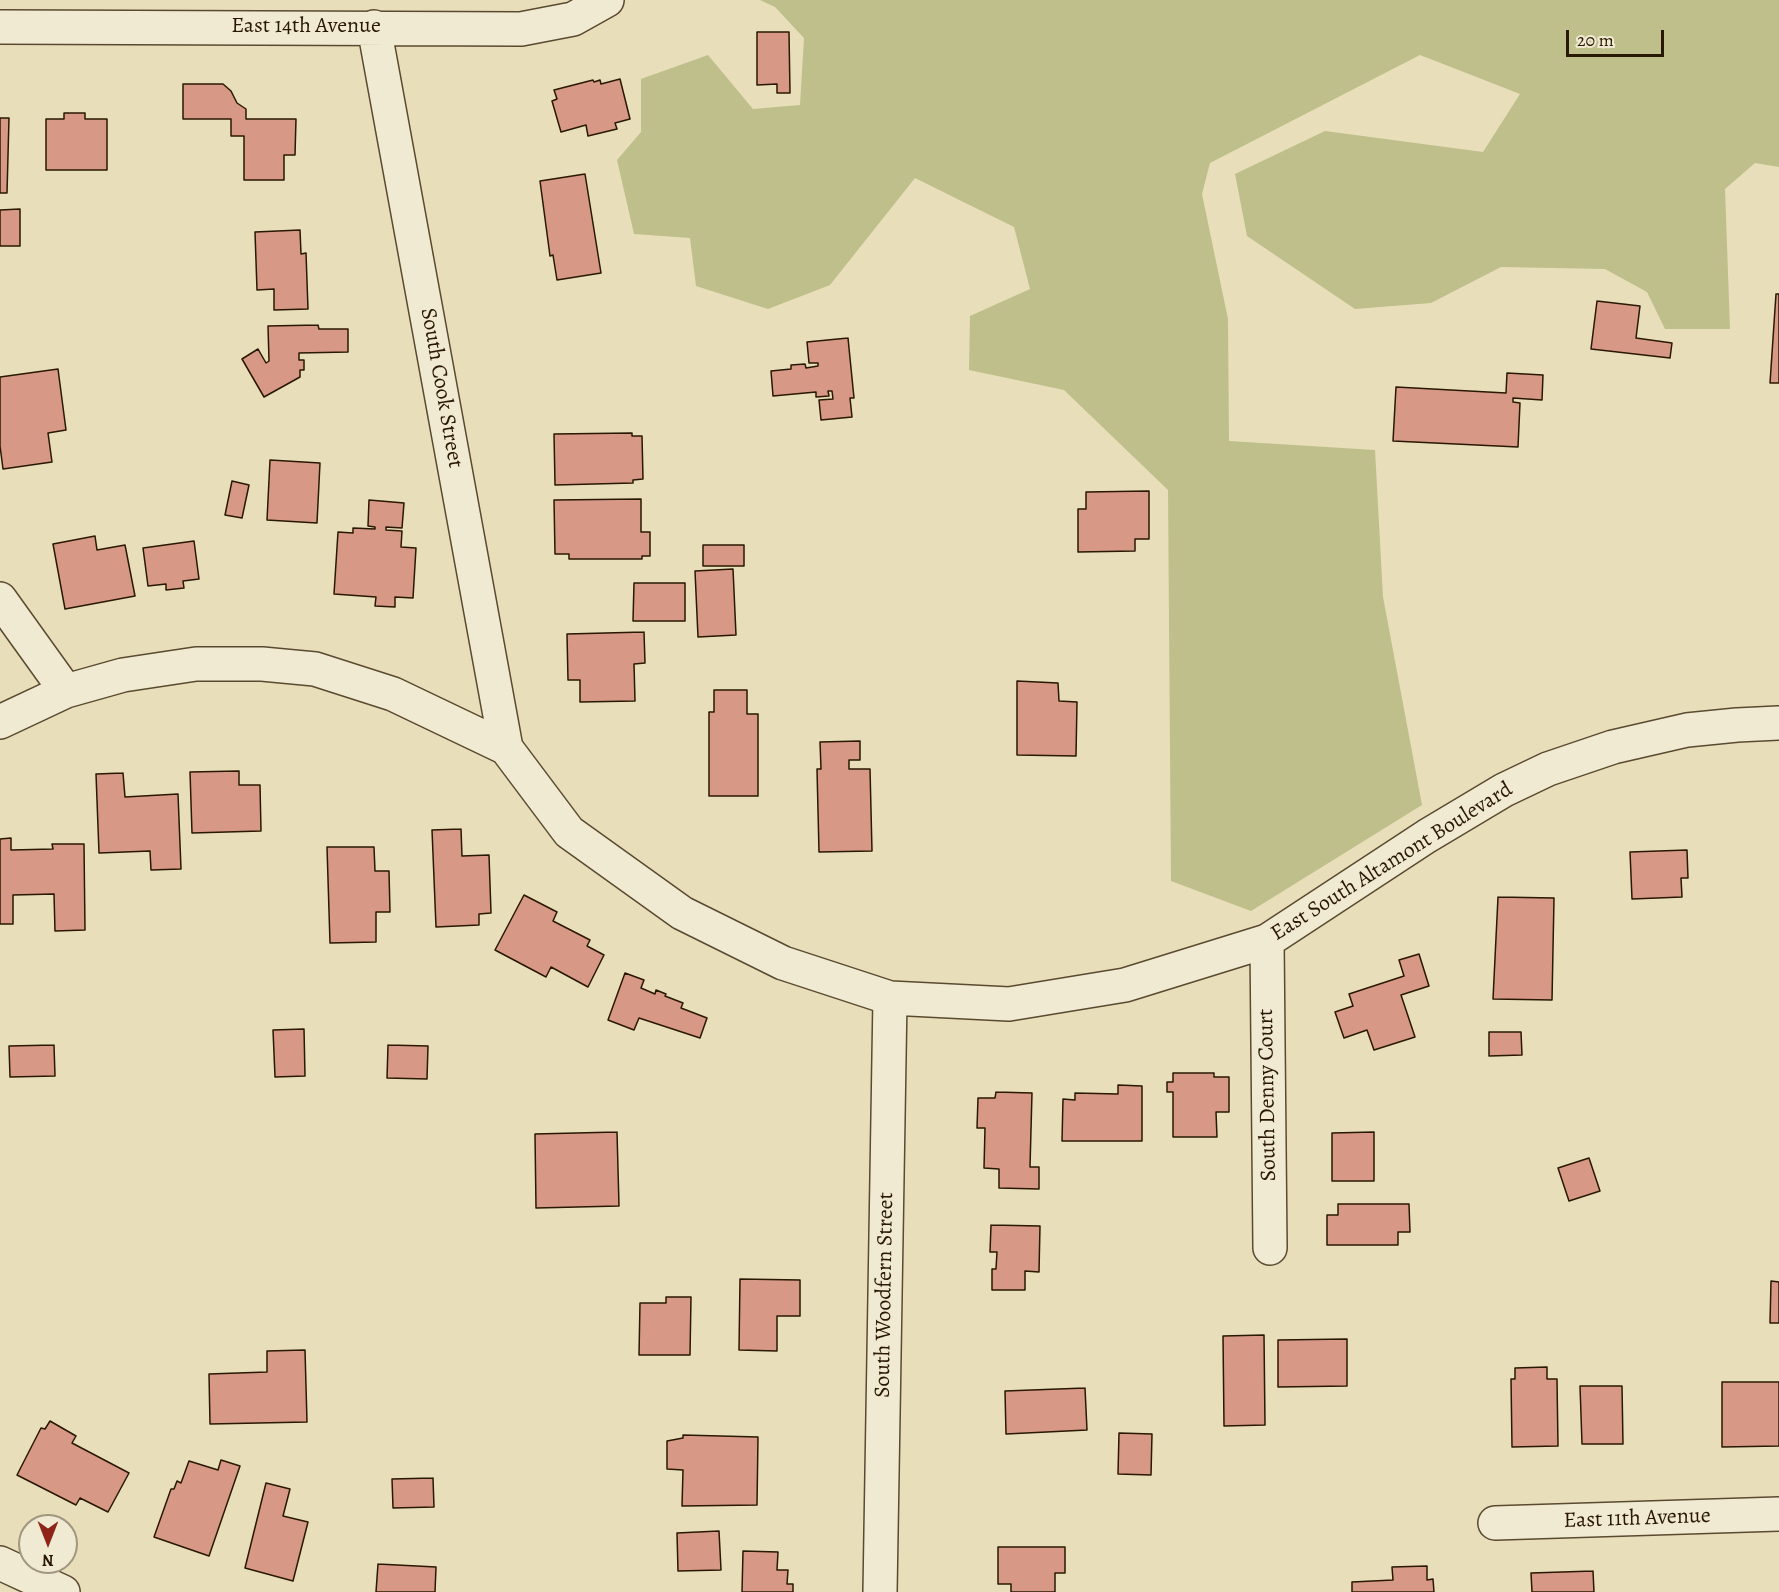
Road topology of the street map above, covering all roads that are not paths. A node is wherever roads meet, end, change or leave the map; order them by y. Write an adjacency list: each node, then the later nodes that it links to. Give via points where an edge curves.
1 (607, 0): 3 (street, East 14th Avenue, via 573,19 521,29)
2 (0, 27): 3 (street, East 14th Avenue)
3 (374, 27): 8 (street, South Cook Street)
4 (0, 599): 5 (street)
5 (66, 691): 6 (street, East South Altamont Boulevard); 8 (street, East South Altamont Boulevard, via 123,675 196,664 315,669 393,694)
6 (0, 722)
7 (1779, 723): 9 (street, East South Altamont Boulevard, via 1687,730 1622,745 1548,769 1427,836)
8 (506, 748): 10 (street, East South Altamont Boulevard, via 569,832 682,913 783,963)
9 (1267, 941): 10 (street, East South Altamont Boulevard, via 1125,985 1009,1004); 11 (street, South Denny Court)
10 (890, 998): 16 (street, South Woodfern Street)
11 (1270, 1248)
12 (1779, 1514): 13 (street, East 11th Avenue)
13 (1495, 1523)
14 (0, 1563): 15 (street)
15 (63, 1592)
16 (880, 1592)

